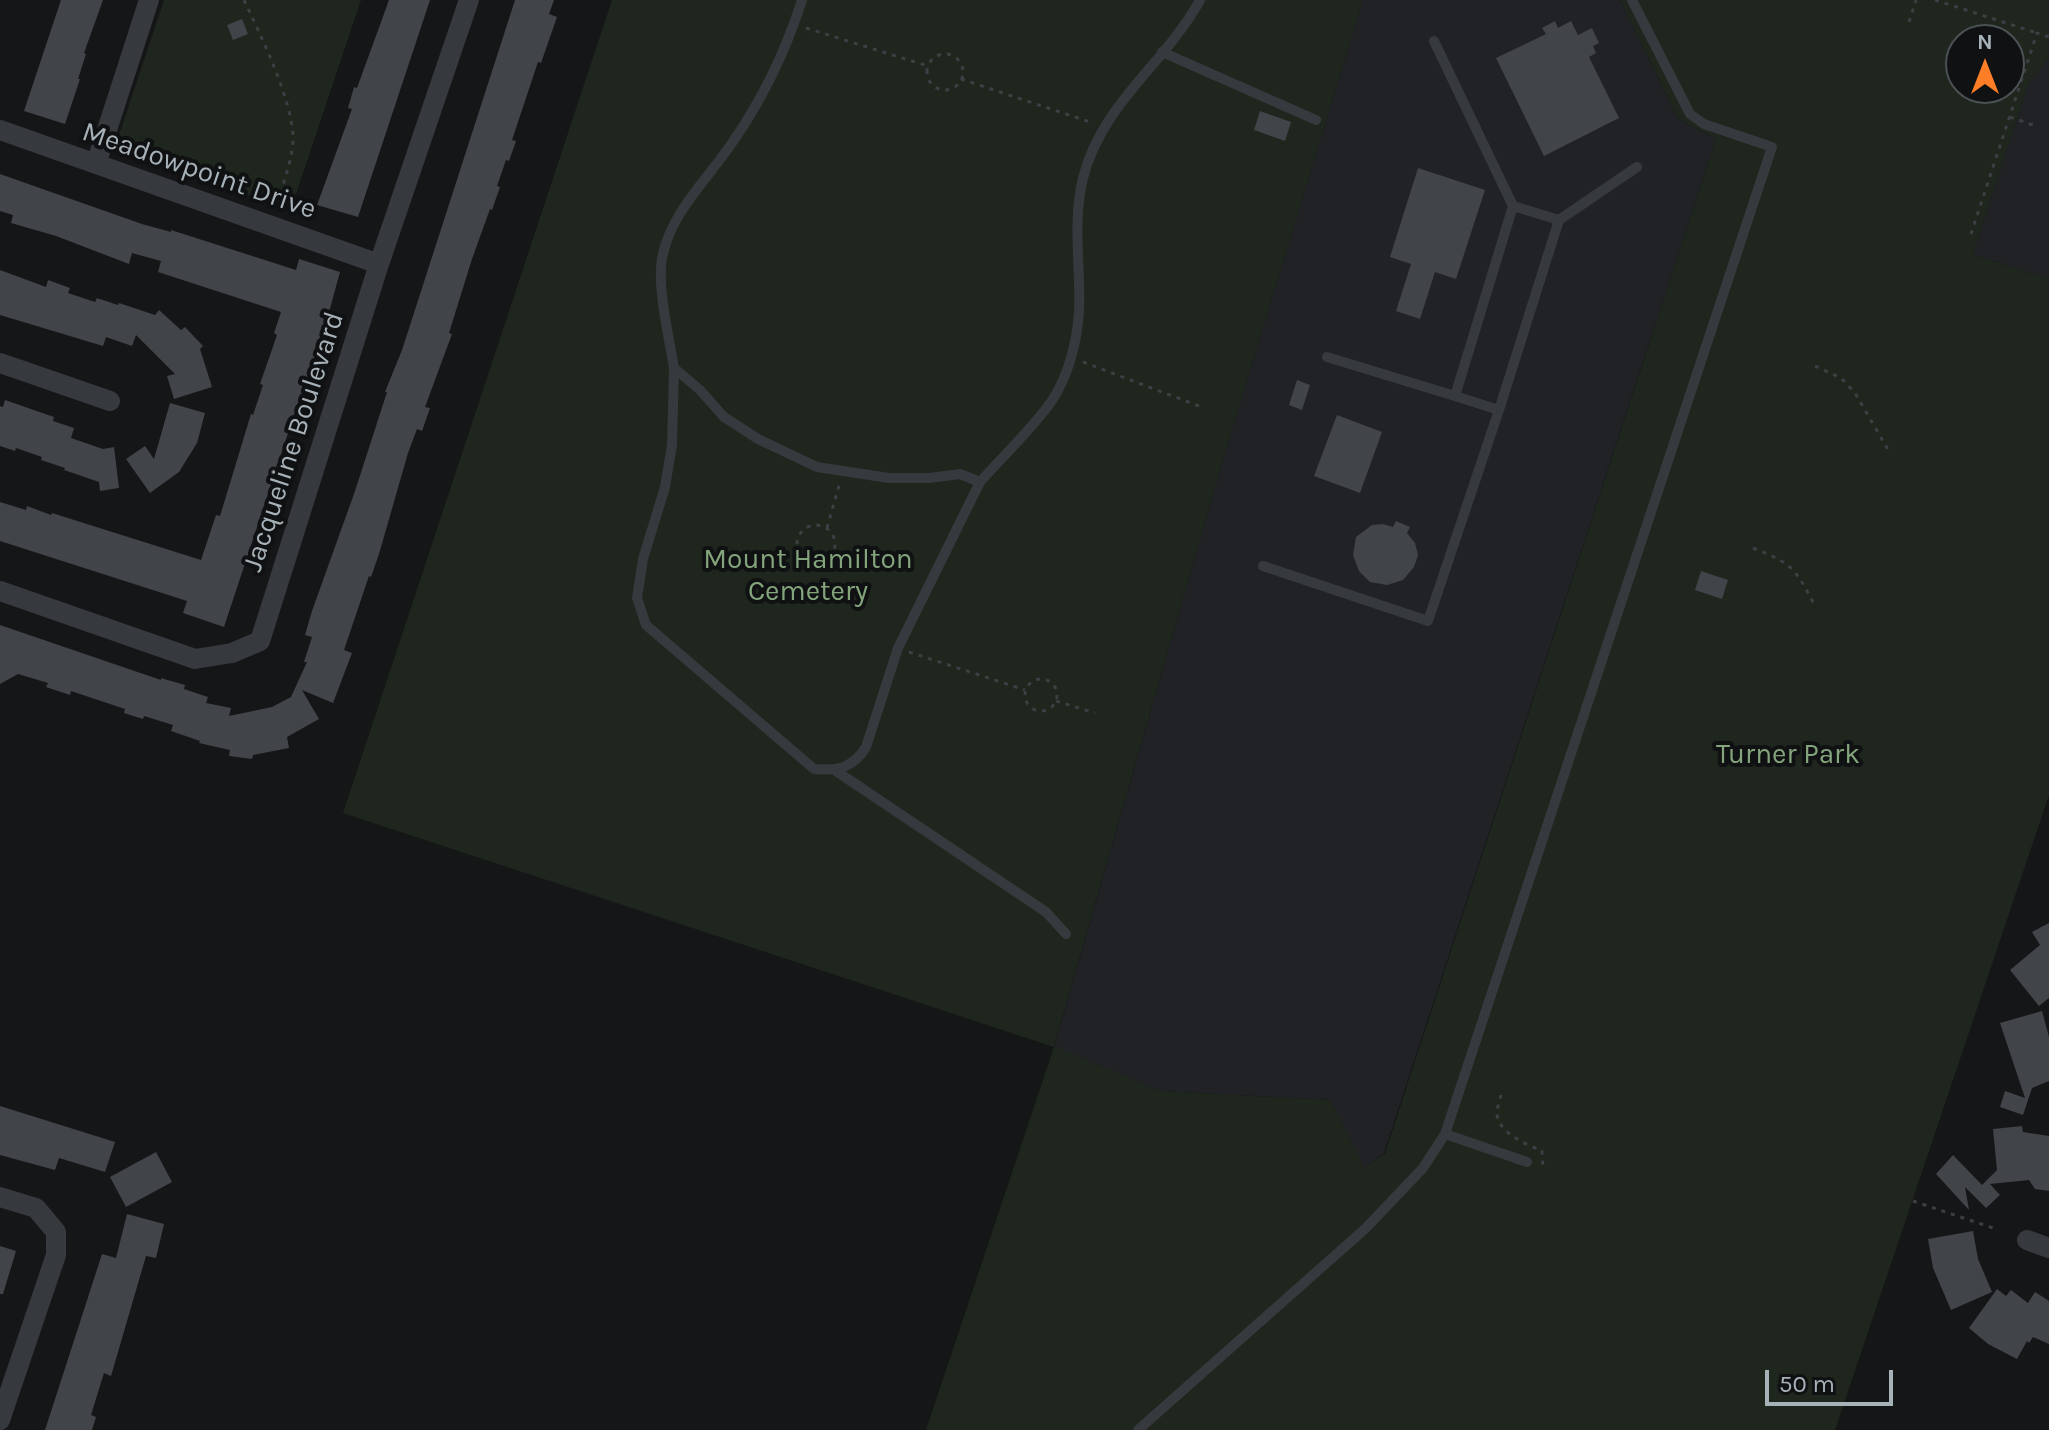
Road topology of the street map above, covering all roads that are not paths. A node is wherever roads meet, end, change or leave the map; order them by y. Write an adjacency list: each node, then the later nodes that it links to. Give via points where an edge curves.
1 (149, 0): 10 (street)
2 (469, 0): 14 (street, Jacqueline Boulevard)
3 (802, 0): 17 (lane, via 759,100 671,230 662,260)
4 (1200, 0): 7 (lane, via 1186,26)
5 (1632, 0): 26 (lane, via 1690,114 1704,124 1772,147)
6 (1434, 41): 12 (lane)
7 (1162, 52): 8 (lane); 21 (lane, via 1118,104 1084,177 1076,237 1079,314 1072,358 1053,399)
8 (1316, 120)
9 (0, 130): 10 (street, Meadowpoint Drive)
10 (96, 164): 14 (street, Meadowpoint Drive)
11 (1637, 167): 13 (lane)
12 (1513, 206): 13 (lane); 18 (lane)
13 (1559, 220): 20 (lane)
14 (379, 264): 23 (street, Jacqueline Boulevard, via 260,641 232,653 195,659)
15 (1327, 357): 18 (lane)
16 (0, 363): 19 (street)
17 (674, 368): 21 (lane, via 724,417 817,467 889,478 960,474); 24 (lane, via 672,445 637,598 646,625 814,769)
18 (1455, 396): 20 (lane)
19 (110, 401)
20 (1499, 410): 22 (lane, via 1428,621)
21 (980, 482): 24 (lane, via 898,648 866,747 857,761)
22 (1263, 566)
23 (0, 591)
24 (836, 771): 25 (lane, via 1046,912)
25 (1066, 934)
26 (1445, 1134): 27 (lane); 32 (lane, via 1423,1168 1366,1228)
27 (1527, 1162)
28 (0, 1197): 31 (street, via 36,1208 56,1232 56,1255)
29 (2027, 1240): 30 (street)
30 (2049, 1248)
31 (0, 1420)
32 (1138, 1430)

